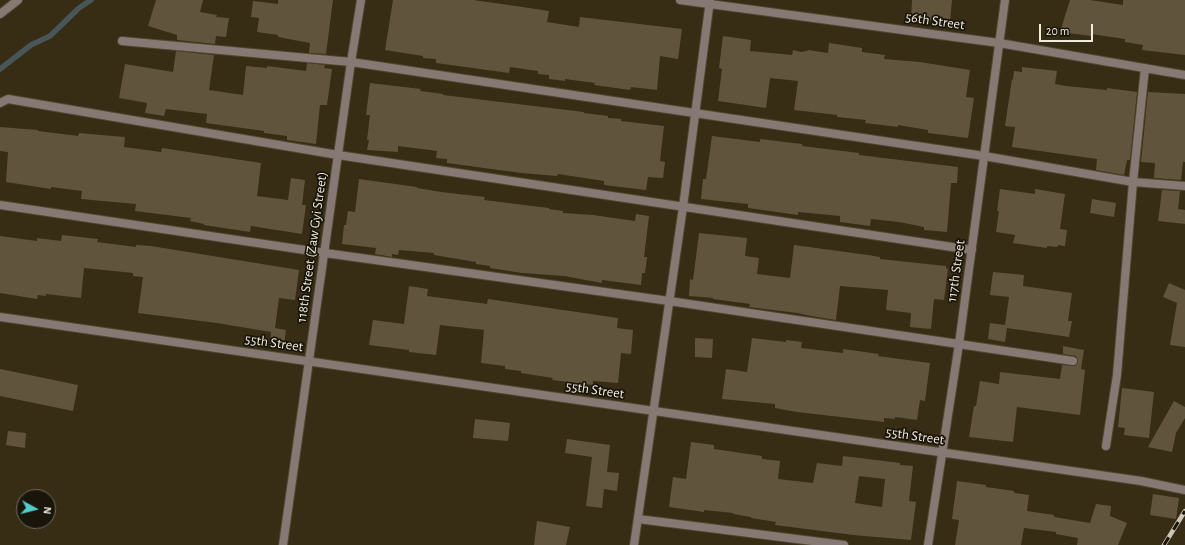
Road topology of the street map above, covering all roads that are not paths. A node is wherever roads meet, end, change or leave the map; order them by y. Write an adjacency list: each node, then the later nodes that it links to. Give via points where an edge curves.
1 (18, 0): 6 (street)
2 (361, 0): 9 (street, 118th Street (Zaw Gyi Street))
3 (680, 0): 5 (street, 56th Street)
4 (1005, 0): 8 (street, 117th Street)
5 (710, 2): 8 (street, 56th Street); 13 (street)
6 (0, 14)
7 (122, 41): 9 (street)
8 (999, 43): 10 (street, 56th Street); 15 (street, 117th Street)
9 (351, 62): 13 (street); 14 (street, 118th Street (Zaw Gyi Street))
10 (1145, 68): 11 (street, 56th Street); 16 (street)
11 (1185, 75)
12 (0, 103): 14 (street, via 8,99)
13 (696, 113): 15 (street); 19 (street)
14 (338, 155): 19 (street); 21 (street, 118th Street (Zaw Gyi Street))
15 (984, 156): 16 (street); 20 (street, 117th Street)
16 (1133, 182): 17 (street); 28 (street, via 1117,375)
17 (1185, 186)
18 (0, 205): 21 (street)
19 (683, 207): 20 (street); 22 (street)
20 (972, 250): 24 (street, 117th Street)
21 (325, 253): 22 (street); 26 (street, 118th Street (Zaw Gyi Street))
22 (669, 301): 24 (street); 27 (street)
23 (0, 317): 26 (street, 55th Street)
24 (959, 344): 25 (street); 29 (street, 117th Street)
25 (1073, 361)
26 (309, 362): 27 (street, 55th Street); 32 (street, 118th Street (Zaw Gyi Street))
27 (654, 411): 29 (street, 55th Street); 31 (street)
28 (1106, 446)
29 (942, 454): 30 (street, 55th Street, via 1141,481); 35 (street, 117th Street)
30 (1185, 490)
31 (638, 519): 33 (street); 34 (street)
32 (283, 545)
33 (634, 545)
34 (844, 545)
35 (928, 545)

